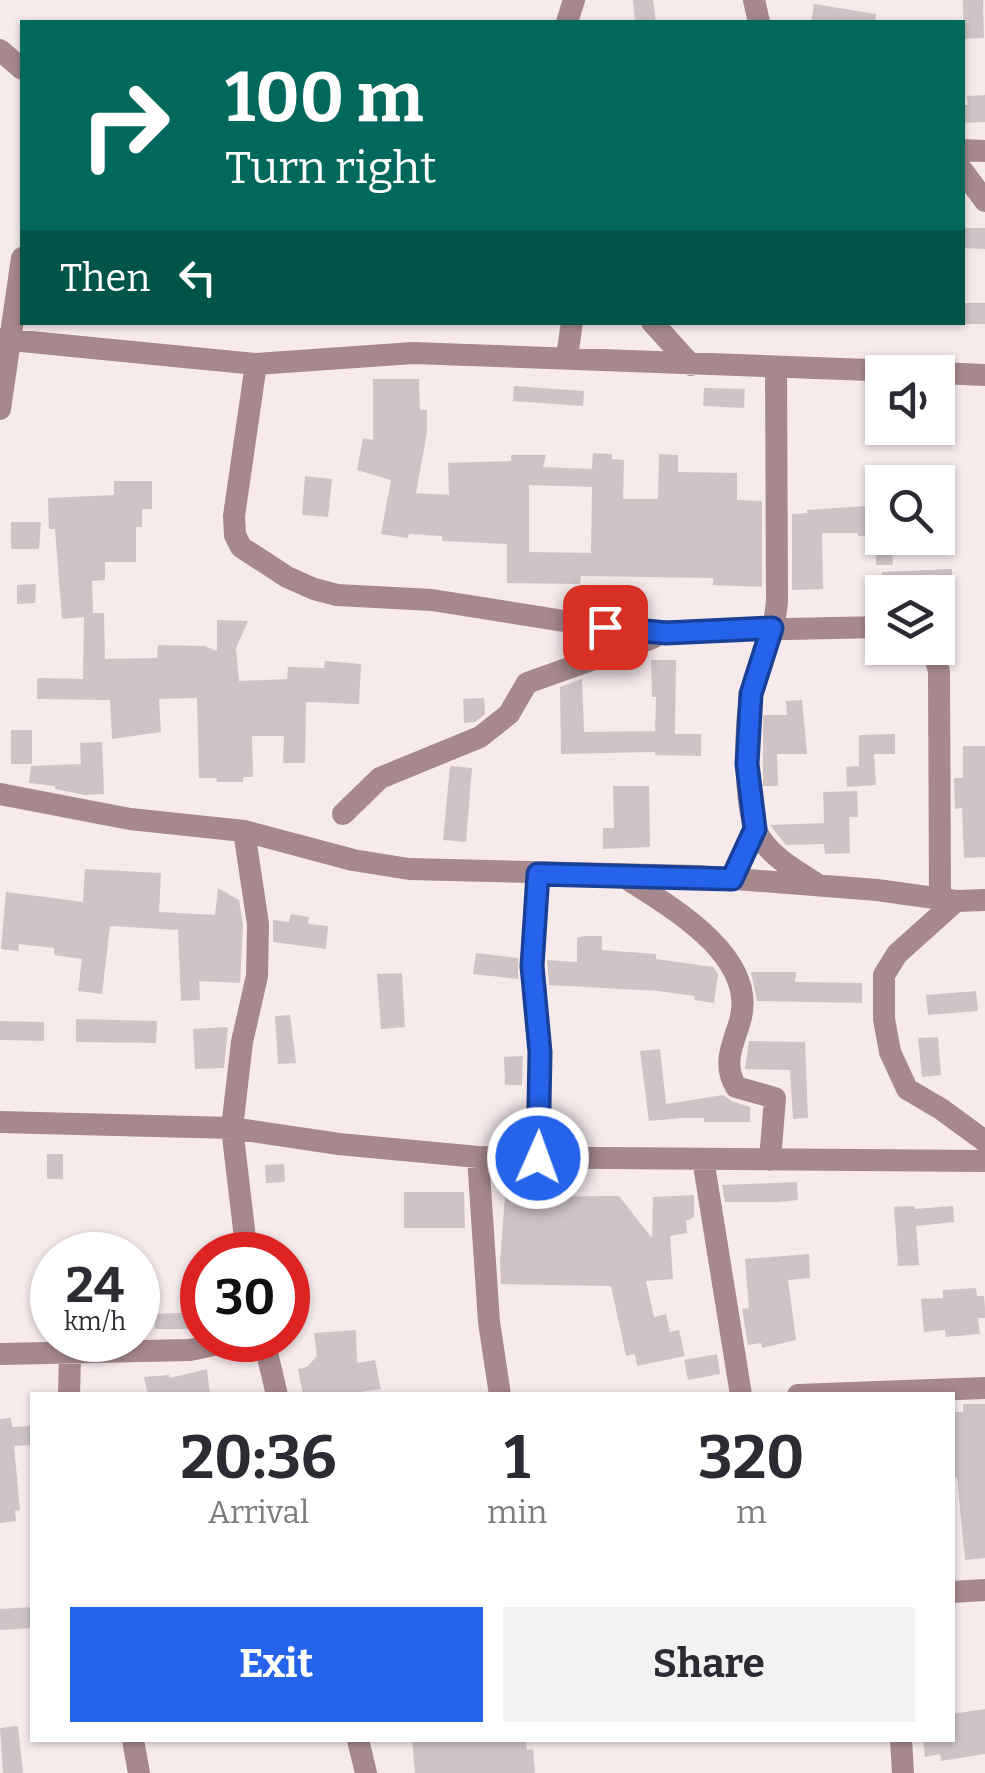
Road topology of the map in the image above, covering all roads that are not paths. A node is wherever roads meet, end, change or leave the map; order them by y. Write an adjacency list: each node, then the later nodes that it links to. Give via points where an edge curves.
1 (0, 50): 2 (street)
2 (20, 67)
3 (965, 174): 4 (street)
4 (985, 200)
5 (20, 268): 8 (street)
6 (572, 325): 9 (street)
7 (655, 325): 11 (street)
8 (5, 339): 10 (street); 16 (street)
9 (567, 357): 10 (street, via 413,353); 11 (street)
10 (256, 364): 19 (street, via 234,516 241,547 314,589 338,595 432,600)
11 (691, 365): 12 (street)
12 (776, 367): 13 (street); 18 (street)
13 (865, 370)
14 (955, 374): 15 (street)
15 (985, 375)
16 (0, 409)
17 (865, 627): 18 (street)
18 (772, 628): 19 (street); 23 (street, via 751,694 747,764)
19 (666, 633): 22 (street, via 527,683 509,714 480,737 380,778)
20 (937, 665): 29 (street)
21 (0, 794): 24 (street, via 130,819)
22 (343, 814)
23 (755, 829): 27 (street); 28 (street, via 769,849)
24 (244, 831): 25 (street, via 409,869); 32 (street, via 258,924 257,976)
25 (538, 874): 26 (street); 35 (street, via 532,966 540,1052)
26 (621, 875): 27 (street); 37 (street, via 685,917 741,982 729,1075 736,1087 776,1098)
27 (732, 879): 28 (street)
28 (820, 886): 29 (street)
29 (948, 899): 30 (street); 33 (street, via 884,974 884,1018 907,1089)
30 (985, 900)
31 (0, 1122): 32 (street)
32 (232, 1128): 34 (street); 40 (street)
33 (985, 1142)
34 (478, 1158): 35 (street); 48 (street)
35 (538, 1158): 36 (street)
36 (703, 1159): 37 (street); 49 (street)
37 (770, 1160): 38 (street)
38 (984, 1160): 39 (street)
39 (985, 1168)
40 (244, 1232)
41 (0, 1354): 42 (street)
42 (30, 1354)
43 (70, 1362): 46 (street)
44 (269, 1362): 47 (street)
45 (985, 1388): 50 (street)
46 (69, 1392)
47 (276, 1392)
48 (500, 1392)
49 (740, 1392)
50 (878, 1392)
51 (985, 1590): 52 (street)
52 (955, 1592)
53 (132, 1742): 56 (street)
54 (358, 1742): 57 (street)
55 (901, 1742): 58 (street)
56 (139, 1773)
57 (366, 1773)
58 (903, 1773)

